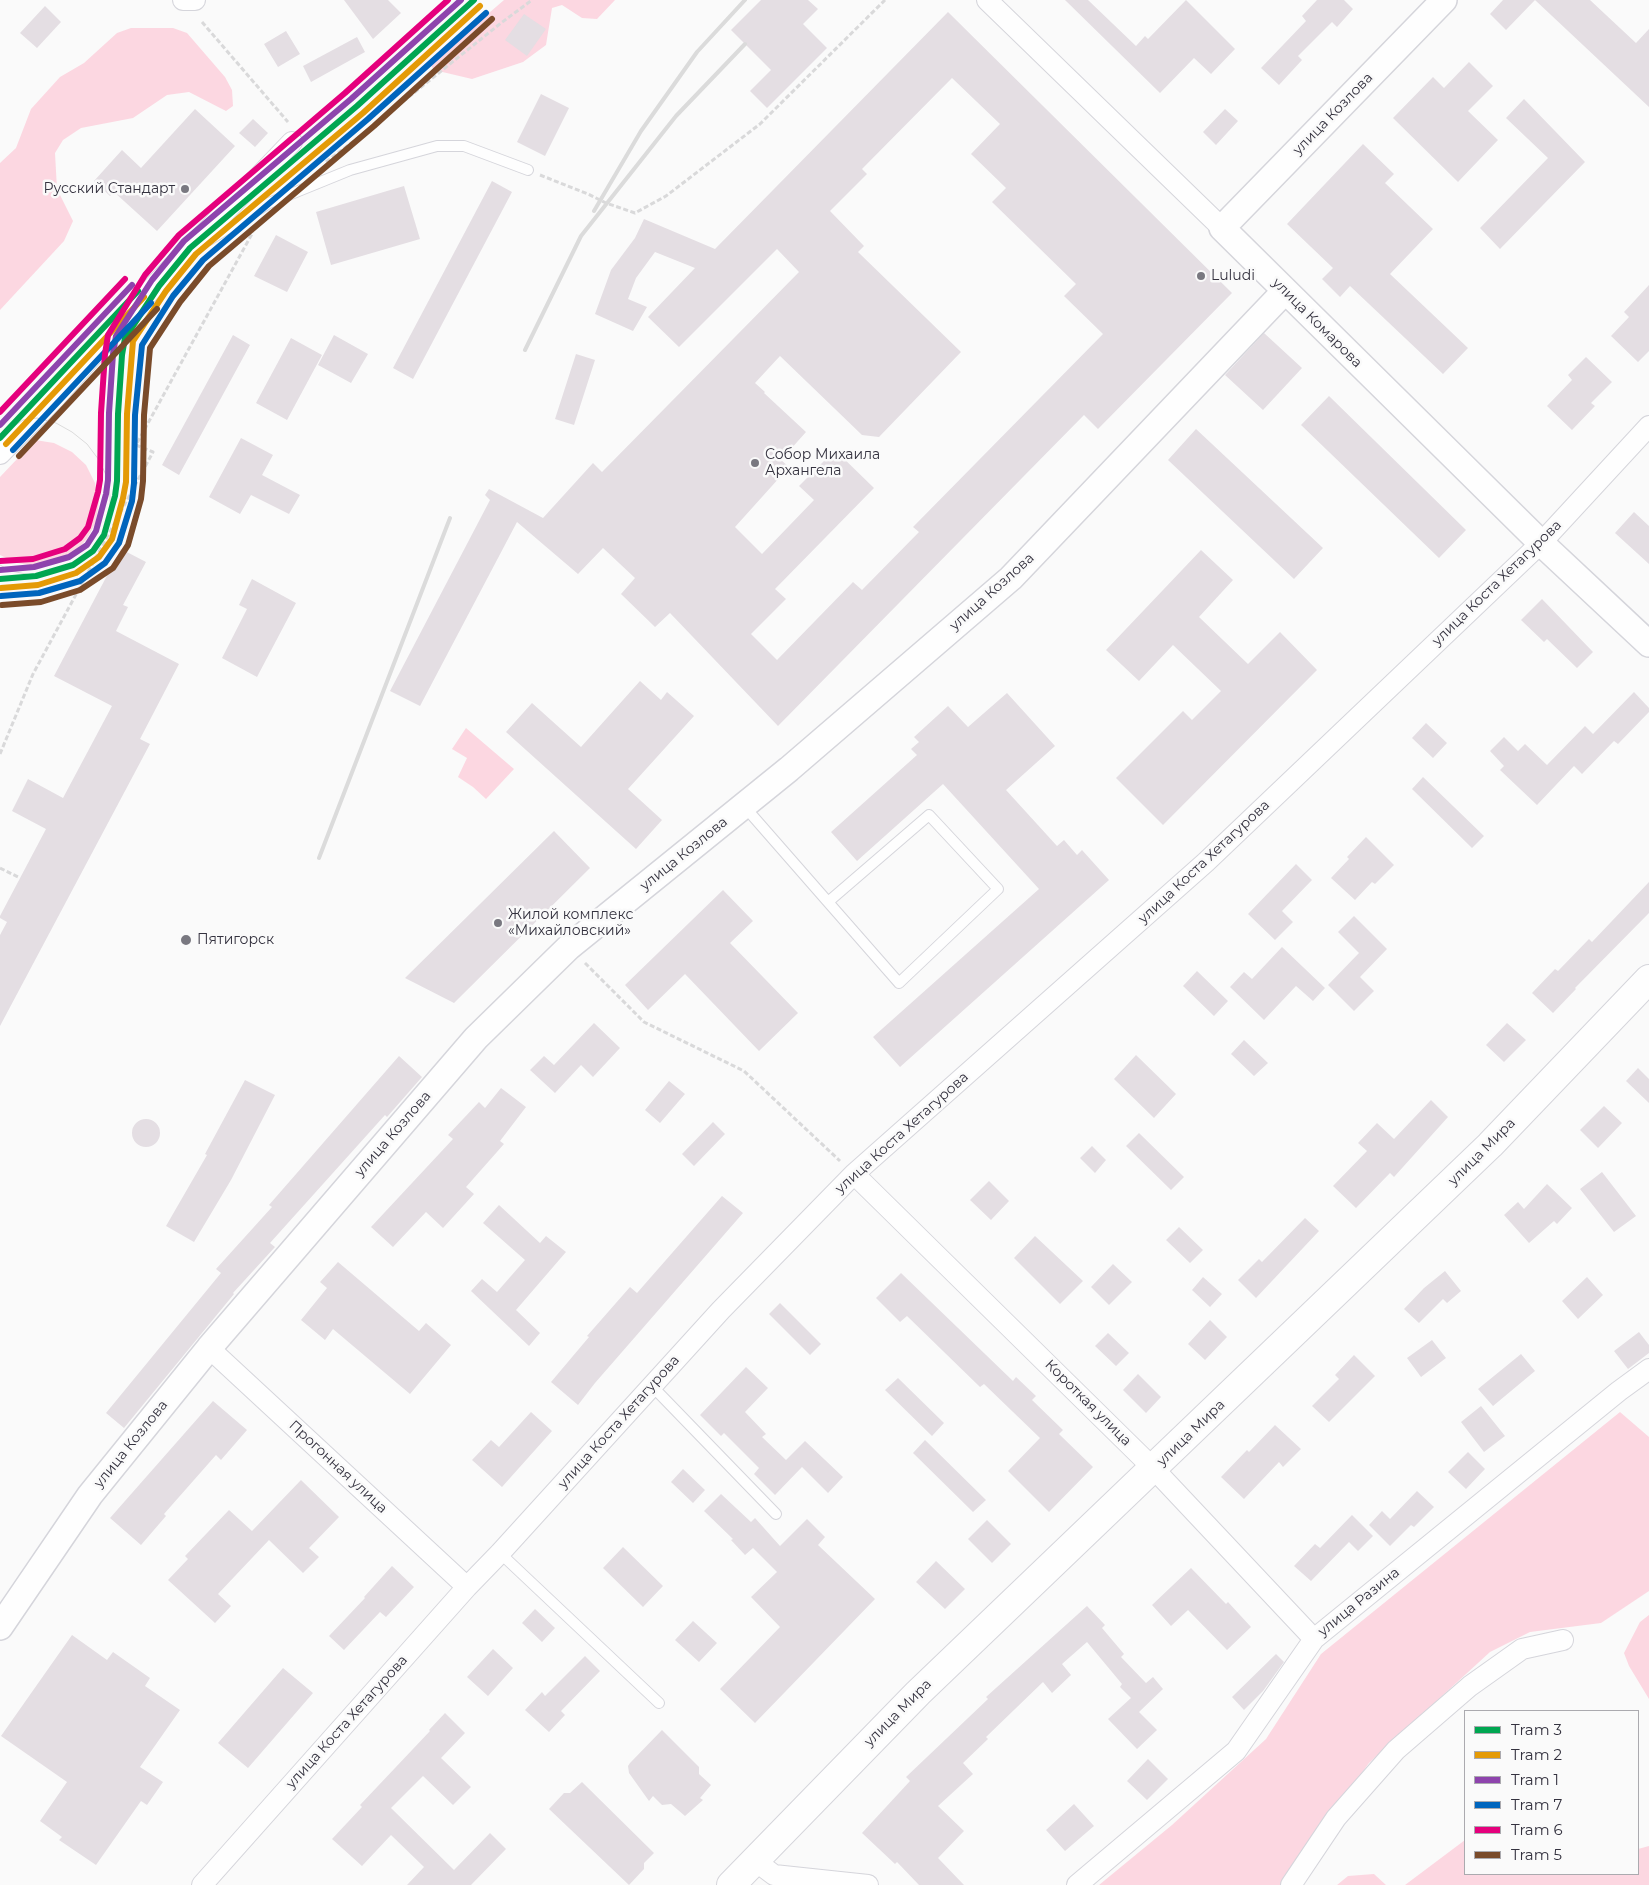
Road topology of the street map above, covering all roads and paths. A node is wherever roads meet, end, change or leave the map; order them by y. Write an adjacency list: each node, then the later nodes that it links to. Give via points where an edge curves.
1 (183, 0): 2 (street)
2 (195, 0)
3 (532, 0): 10 (path)
4 (885, 0): 11 (path, via 760,124 666,196 635,213)
5 (987, 0): 13 (street, улица Комарова)
6 (1444, 0): 13 (street, улица Козлова)
7 (202, 22): 8 (path)
8 (288, 122)
9 (292, 142): 14 (street)
10 (322, 165)
11 (528, 170): 12 (lane, via 464,146 437,146 350,170)
12 (269, 203): 14 (lane, via 216,234); 20 (path, via 136,445 153,452 33,674)
13 (1222, 228): 15 (street, улица Комарова)
14 (158, 283): 17 (street)
15 (1285, 291): 18 (street, улица Комарова); 21 (street, улица Козлова, via 1011,578)
16 (1649, 426): 18 (street, улица Коста Хетагурова)
17 (0, 454)
18 (1541, 543): 19 (street, улица Комарова); 27 (street, улица Коста Хетагурова, via 1206,862)
19 (1649, 644)
20 (0, 754)
21 (744, 806): 24 (lane); 25 (street, улица Козлова)
22 (0, 868): 23 (path)
23 (20, 878)
24 (828, 902): 24 (lane, via 929,815 998,889 899,983)
25 (569, 947): 27 (path, via 644,1022 744,1071); 28 (street, улица Козлова, via 476,1038)
26 (1649, 979): 31 (main road, улица Мира, via 1490,1145)
27 (854, 1174): 30 (street, улица Коста Хетагурова); 31 (street, Короткая улица)
28 (209, 1348): 34 (street, Прогонная улица); 35 (street, улица Козлова, via 90,1496)
29 (1649, 1369): 36 (street, улица Разина)
30 (652, 1386): 32 (lane); 33 (street, улица Коста Хетагурова)
31 (1154, 1468): 36 (street, Короткая улица); 39 (main road, улица Мира, via 918,1693)
32 (776, 1514)
33 (500, 1553): 34 (street, улица Коста Хетагурова); 38 (lane)
34 (467, 1587): 40 (street, улица Коста Хетагурова)
35 (0, 1627)
36 (1314, 1639): 43 (street, улица Разина, via 1236,1751)
37 (1563, 1640): 44 (street, via 1522,1649 1470,1686 1396,1750 1336,1818)
38 (659, 1703)
39 (754, 1860): 41 (main road, улица Мира); 42 (street, via 774,1875)
40 (202, 1885)
41 (731, 1885)
42 (868, 1885)
43 (1077, 1885)
44 (1291, 1885)

